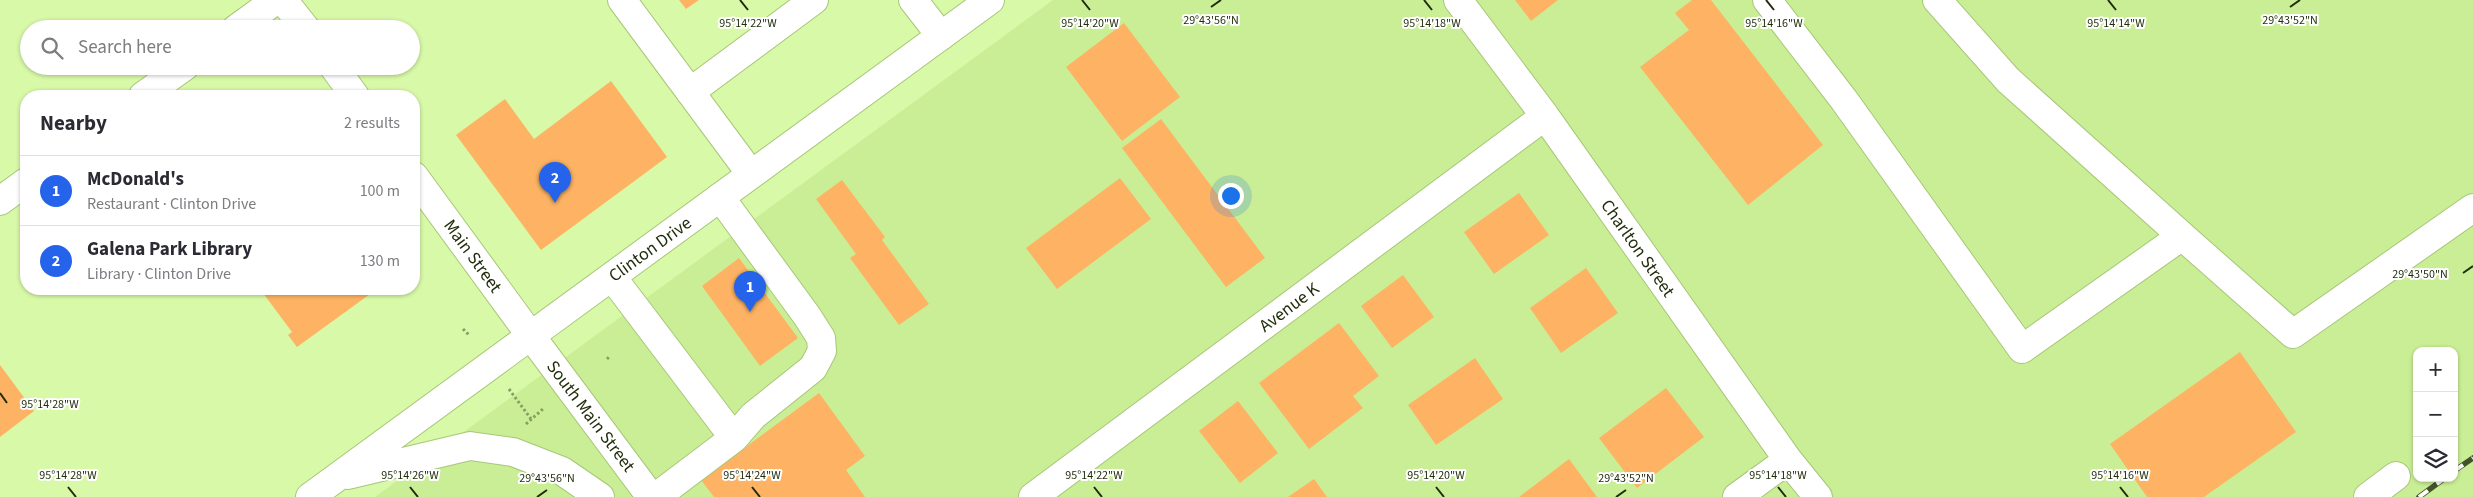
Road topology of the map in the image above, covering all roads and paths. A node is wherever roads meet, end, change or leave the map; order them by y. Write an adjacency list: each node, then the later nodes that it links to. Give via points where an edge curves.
1 (276, 0): 10 (street)
2 (283, 0): 11 (street)
3 (622, 0): 17 (street)
4 (814, 0): 17 (street)
5 (913, 0): 12 (street)
6 (990, 0): 12 (street, Clinton Drive)
7 (1458, 0): 18 (street, Charlton Street)
8 (1767, 0): 25 (street, via 1844,100 2022,349)
9 (1937, 0): 25 (street, via 2008,80)
10 (248, 20)
11 (299, 20)
12 (941, 36): 19 (street, Clinton Drive)
13 (173, 75): 15 (street)
14 (340, 75): 16 (street)
15 (152, 90)
16 (351, 90)
17 (690, 92): 19 (street)
18 (1545, 116): 37 (street, Charlton Street); 44 (street, Avenue K)
19 (751, 174): 22 (street, Clinton Drive)
20 (420, 184): 29 (street, Main Street)
21 (20, 186): 23 (street)
22 (720, 198): 26 (street, Clinton Drive); 36 (street, via 807,316 820,338 822,351 812,368 753,416)
23 (0, 201)
24 (2473, 208): 25 (street, via 2293,334)
25 (2182, 236)
26 (612, 276): 29 (street, Clinton Drive); 36 (street)
27 (463, 329): 28 (path)
28 (469, 335)
29 (531, 336): 39 (street, Clinton Drive); 42 (street, South Main Street)
30 (610, 356): 31 (path)
31 (606, 359)
32 (509, 388): 34 (path)
33 (544, 408): 34 (path)
34 (531, 419): 35 (path)
35 (525, 425)
36 (734, 438): 43 (street)
37 (1788, 460): 45 (street); 46 (street, Charlton Street)
38 (2396, 476): 47 (street)
39 (337, 478): 40 (street, Clinton Drive); 41 (street, via 470,446 514,452 562,471)
40 (310, 497)
41 (600, 497)
42 (651, 497)
43 (656, 497)
44 (1033, 497)
45 (1737, 497)
46 (1818, 497)
47 (2368, 497)

